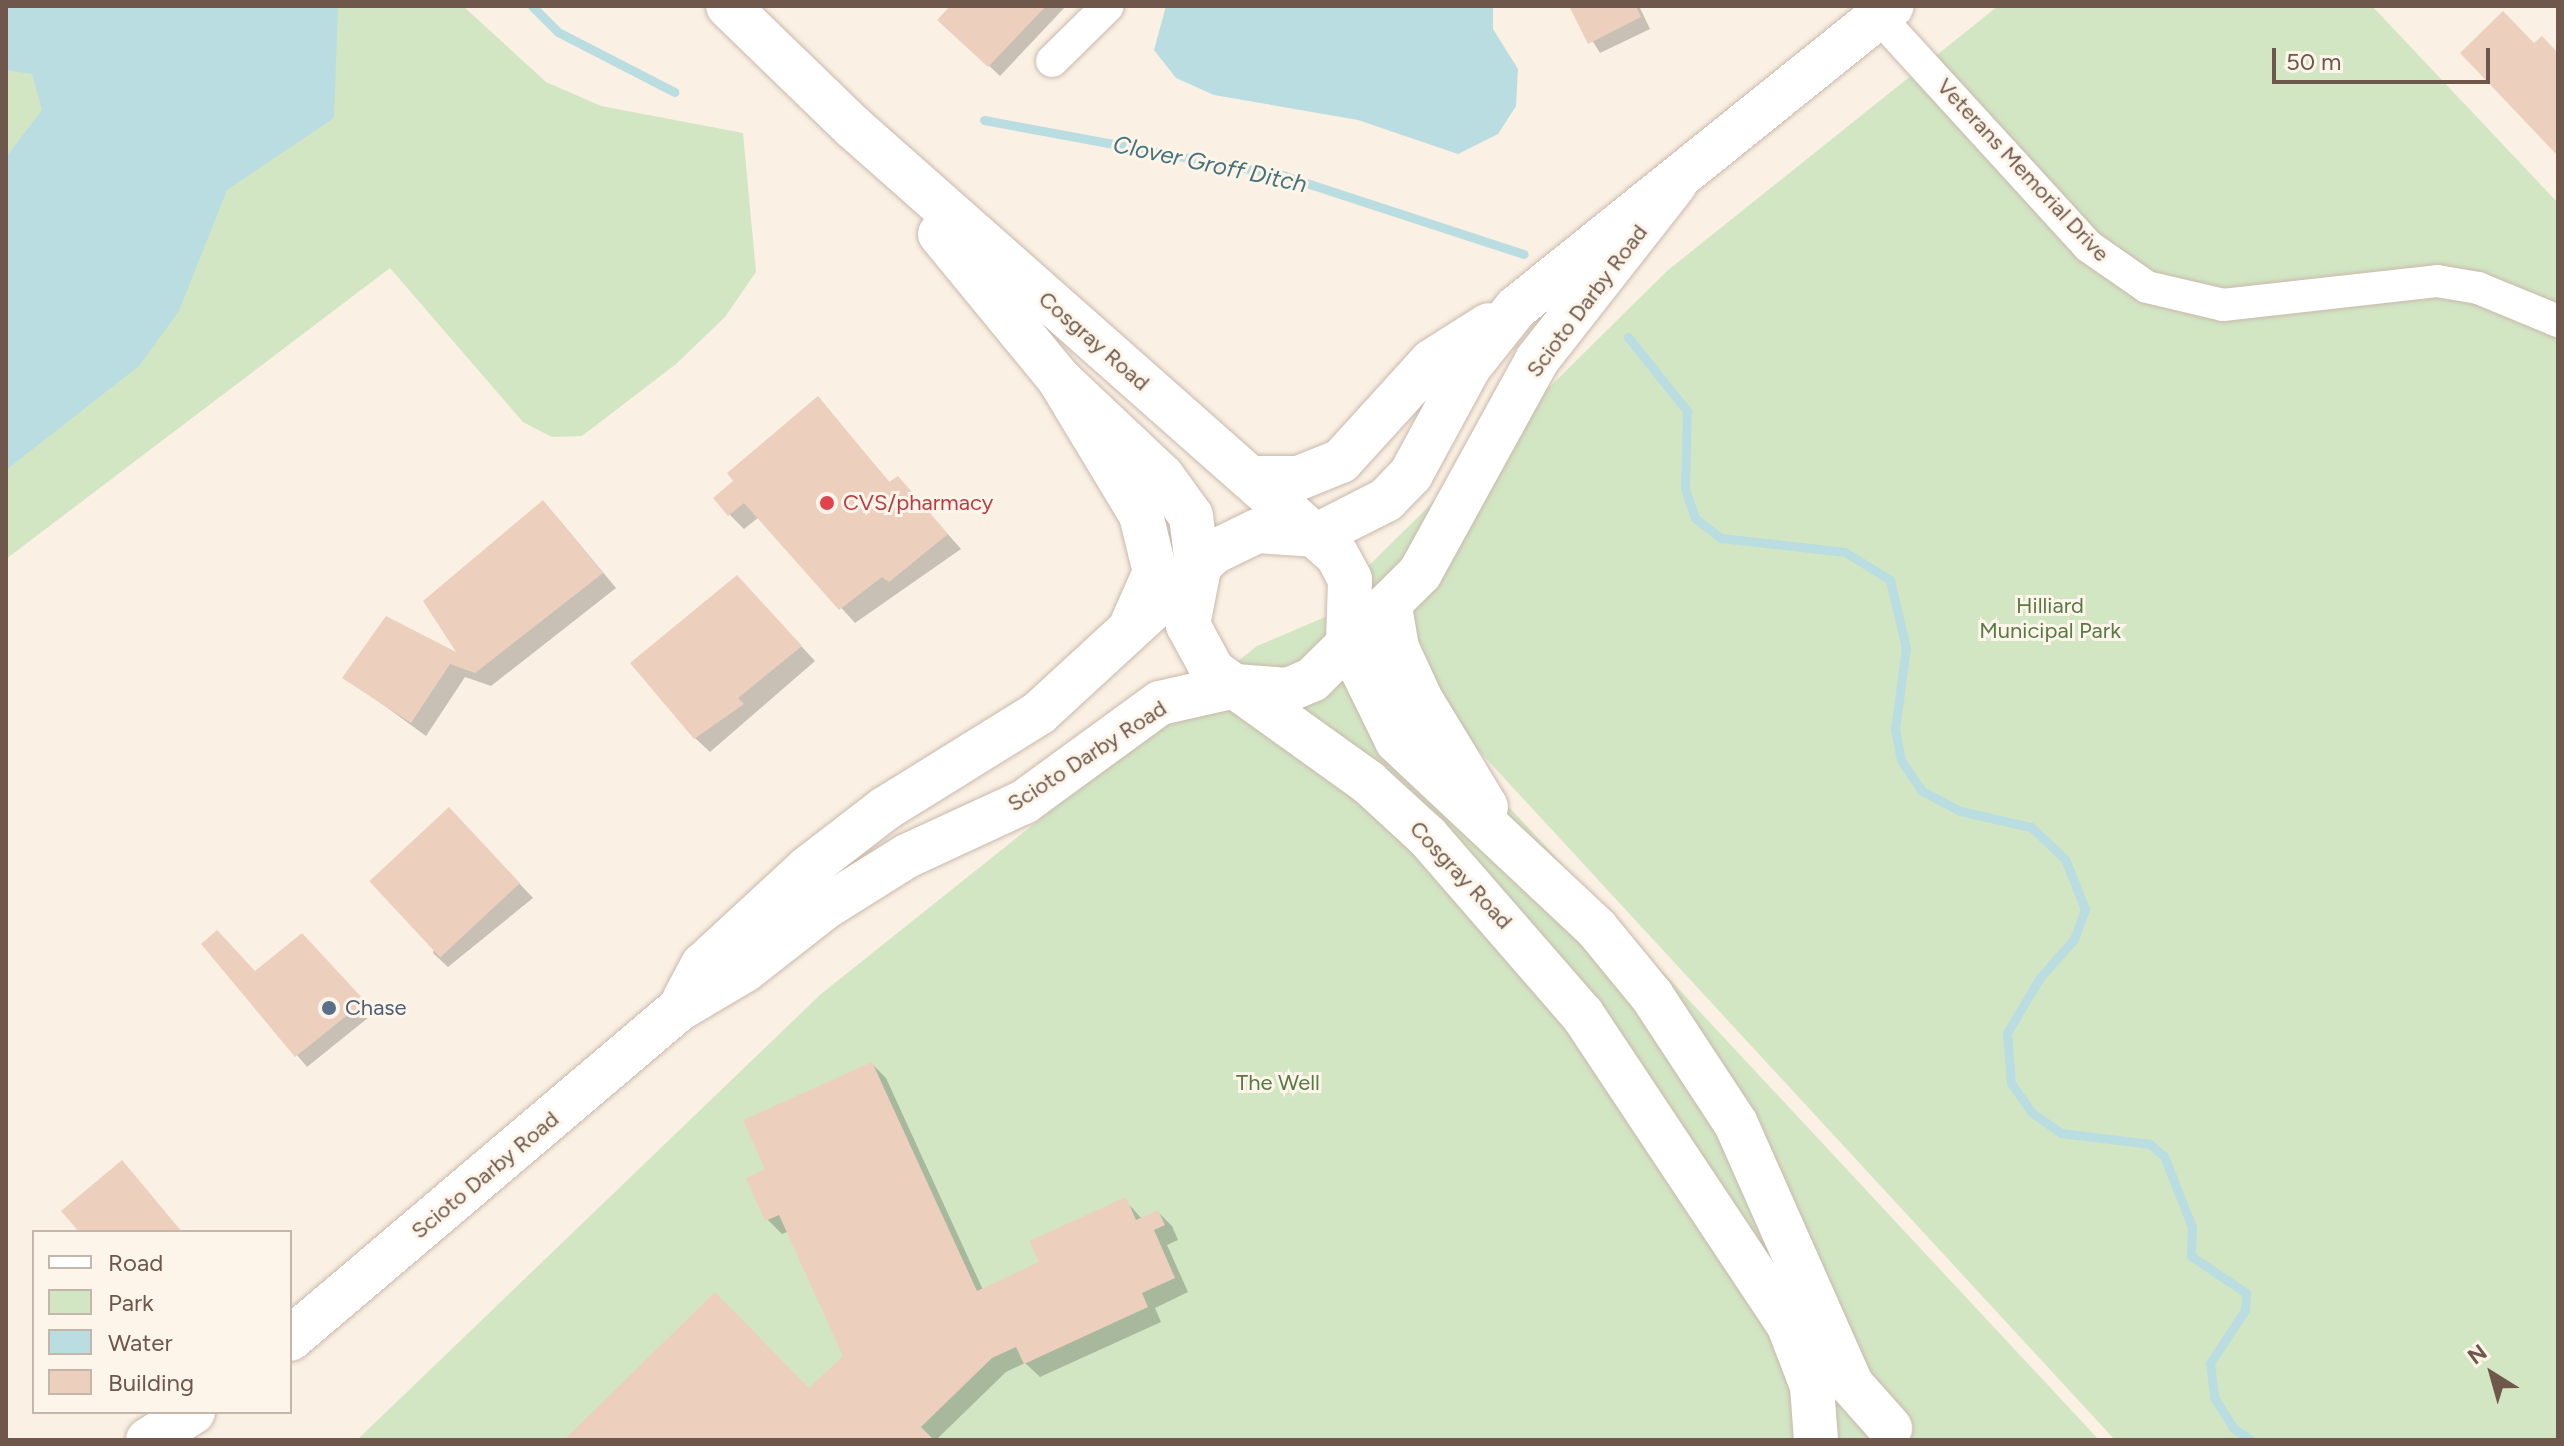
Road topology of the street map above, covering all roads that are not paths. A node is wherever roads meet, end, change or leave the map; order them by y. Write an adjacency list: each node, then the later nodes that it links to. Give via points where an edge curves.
1 (728, 6): 5 (main road, Cosgray Road)
2 (1108, 6): 4 (street)
3 (1881, 10): 6 (main road, Scioto Darby Road); 8 (street, Veterans Memorial Drive, via 2088,246 2147,287 2223,305 2437,281 2478,288)
4 (1052, 61)
5 (853, 127): 9 (main road, Cosgray Road); 10 (main road, Cosgray Road)
6 (1675, 184): 7 (main road, Scioto Darby Road); 13 (main road, Scioto Darby Road, via 1537,360 1464,502)
7 (1516, 308): 10 (main road, Scioto Darby Road, via 1432,361 1341,461 1299,478); 11 (main road, Scioto Darby Road, via 1469,367 1411,474 1386,500)
8 (2558, 321)
9 (1059, 379): 12 (main road, Cosgray Road, via 1162,476 1191,516); 15 (main road, Cosgray Road, via 1149,539 1155,572 1149,598)
10 (1258, 478): 11 (main road, Cosgray Road)
11 (1317, 535): 12 (main road, Scioto Darby Road, via 1257,531 1214,552); 14 (main road, Cosgray Road, via 1350,579)
12 (1198, 573): 15 (main road, Scioto Darby Road); 16 (main road, Cosgray Road, via 1188,625 1198,652)
13 (1390, 607): 14 (main road, Scioto Darby Road); 17 (main road, Cosgray Road, via 1397,648 1421,700 1478,786)
14 (1348, 641): 16 (main road, Scioto Darby Road, via 1312,680 1288,690); 17 (main road, Cosgray Road, via 1397,741 1463,809)
15 (1118, 647): 18 (main road, Scioto Darby Road, via 1039,713 886,808 808,868 703,965)
16 (1235, 686): 18 (main road, Scioto Darby Road, via 1160,703 1024,802 907,856); 23 (main road, Cosgray Road, via 1368,782 1427,836 1582,1014 1789,1326 1812,1386)
17 (1496, 829): 21 (main road, Cosgray Road, via 1597,929 1652,996 1736,1124 1851,1384)
18 (679, 1009): 19 (main road, Scioto Darby Road)
19 (292, 1337)
20 (190, 1414): 22 (main road)
21 (1902, 1434): 24 (main road, Cosgray Road, via 1865,1425)
22 (148, 1440)
23 (1816, 1440)
24 (1824, 1440)

